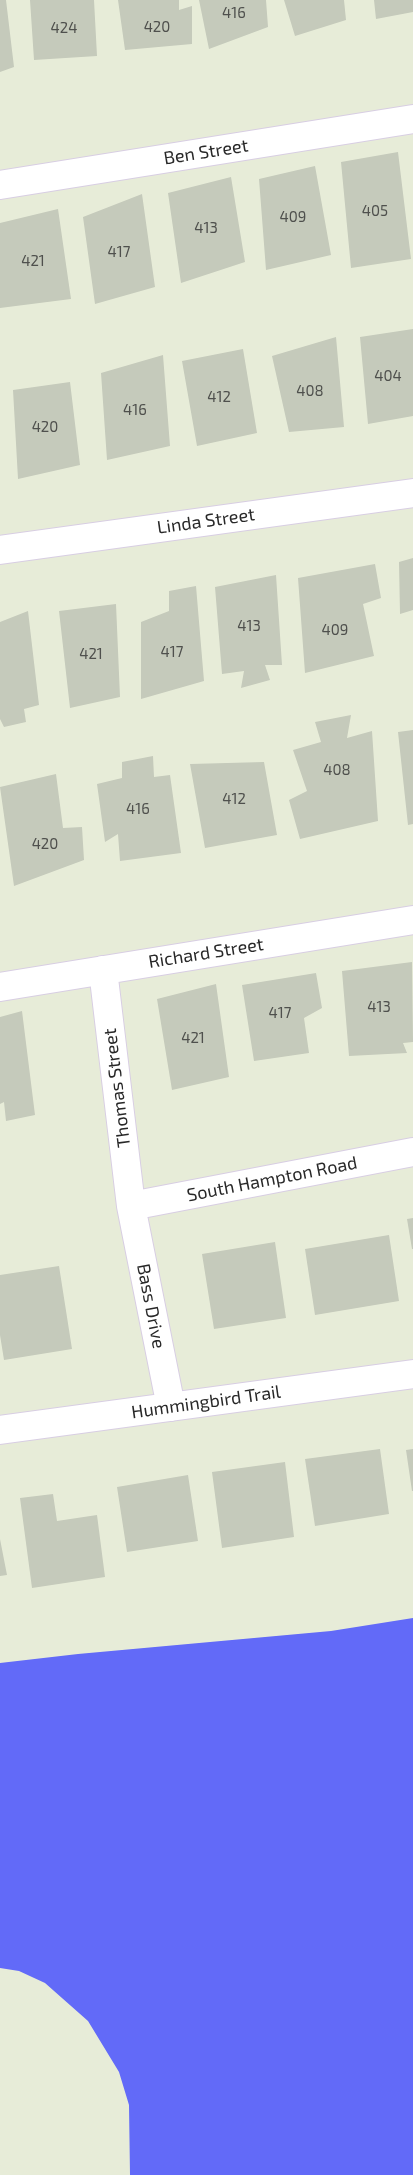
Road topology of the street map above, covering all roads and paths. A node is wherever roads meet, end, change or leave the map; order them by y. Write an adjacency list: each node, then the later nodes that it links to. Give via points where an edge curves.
1 (413, 119): 2 (street, Ben Street)
2 (0, 185)
3 (413, 493): 4 (street, Linda Street)
4 (0, 550)
5 (413, 920): 6 (street, Richard Street)
6 (103, 970): 7 (street, Richard Street); 9 (street, Thomas Street)
7 (0, 987)
8 (413, 1152): 9 (street, South Hampton Road)
9 (131, 1206): 11 (street, Bass Drive)
10 (413, 1374): 11 (street, Hummingbird Trail)
11 (171, 1407): 12 (street, Hummingbird Trail)
12 (0, 1430)

